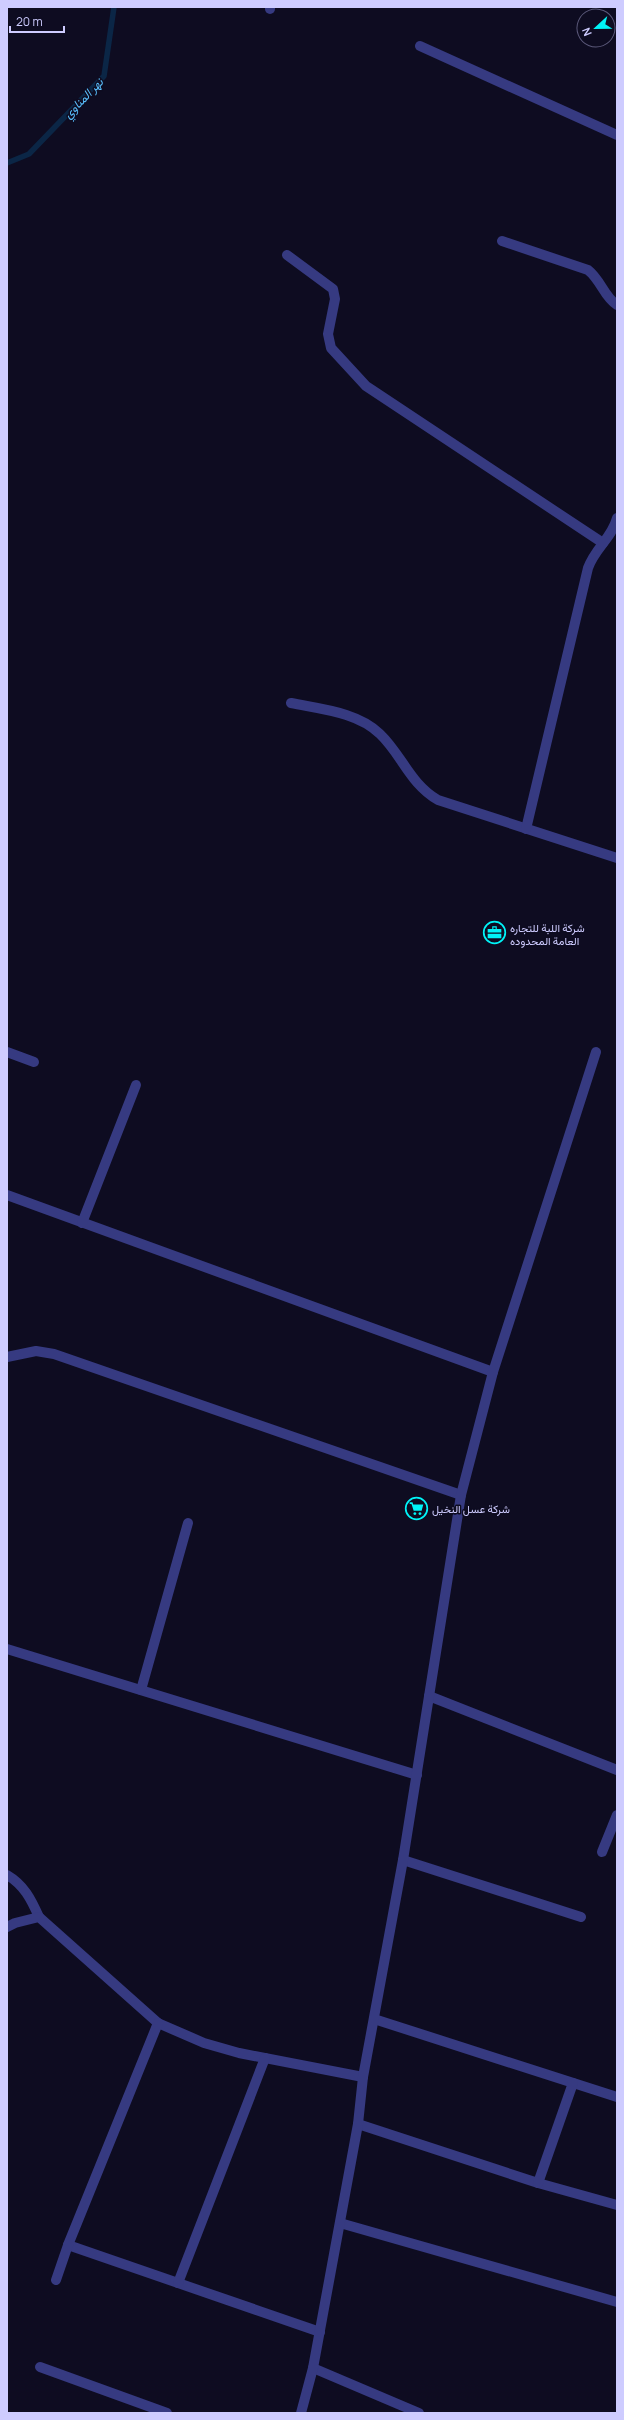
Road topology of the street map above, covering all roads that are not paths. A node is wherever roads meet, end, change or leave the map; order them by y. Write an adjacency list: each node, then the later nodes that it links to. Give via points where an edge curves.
1 (420, 46): 2 (street)
2 (617, 135)
3 (502, 241): 5 (street, via 588,270 610,300)
4 (287, 255): 7 (street, via 333,289 335,299 328,334 331,348 366,386)
5 (617, 305)
6 (617, 518): 7 (street, via 614,530)
7 (603, 543): 9 (street, via 591,559 588,568)
8 (291, 703): 9 (street, via 350,716 369,725 380,734 413,780 428,795)
9 (526, 829): 10 (street)
10 (617, 858)
11 (596, 1052): 18 (street)
12 (8, 1055): 13 (street)
13 (34, 1062)
14 (136, 1085): 16 (street)
15 (7, 1195): 16 (street)
16 (82, 1223): 18 (street)
17 (7, 1357): 19 (street, via 36,1351 54,1354)
18 (492, 1372): 19 (street)
19 (461, 1495): 23 (street)
20 (188, 1522): 22 (street)
21 (7, 1649): 22 (street)
22 (141, 1690): 25 (street)
23 (429, 1696): 24 (street); 25 (street)
24 (617, 1770)
25 (417, 1775): 28 (street)
26 (617, 1815): 27 (street)
27 (602, 1852)
28 (403, 1860): 31 (street); 33 (street)
29 (7, 1875): 30 (street, via 17,1880 29,1896)
30 (39, 1917): 32 (street); 34 (street)
31 (581, 1917)
32 (7, 1927)
33 (374, 2019): 36 (street); 37 (street)
34 (158, 2023): 35 (street, via 204,2043); 43 (street)
35 (265, 2058): 36 (street); 45 (street)
36 (363, 2077): 39 (street)
37 (573, 2083): 38 (street); 40 (street)
38 (617, 2098)
39 (358, 2124): 40 (street); 42 (street)
40 (538, 2184): 41 (street)
41 (617, 2205)
42 (340, 2223): 46 (street); 47 (street)
43 (68, 2245): 44 (street); 45 (street)
44 (56, 2280)
45 (178, 2283): 47 (street)
46 (617, 2302)
47 (320, 2332): 49 (street)
48 (40, 2366): 50 (street)
49 (313, 2368): 51 (street); 52 (street)
50 (167, 2413)
51 (301, 2413)
52 (419, 2413)

